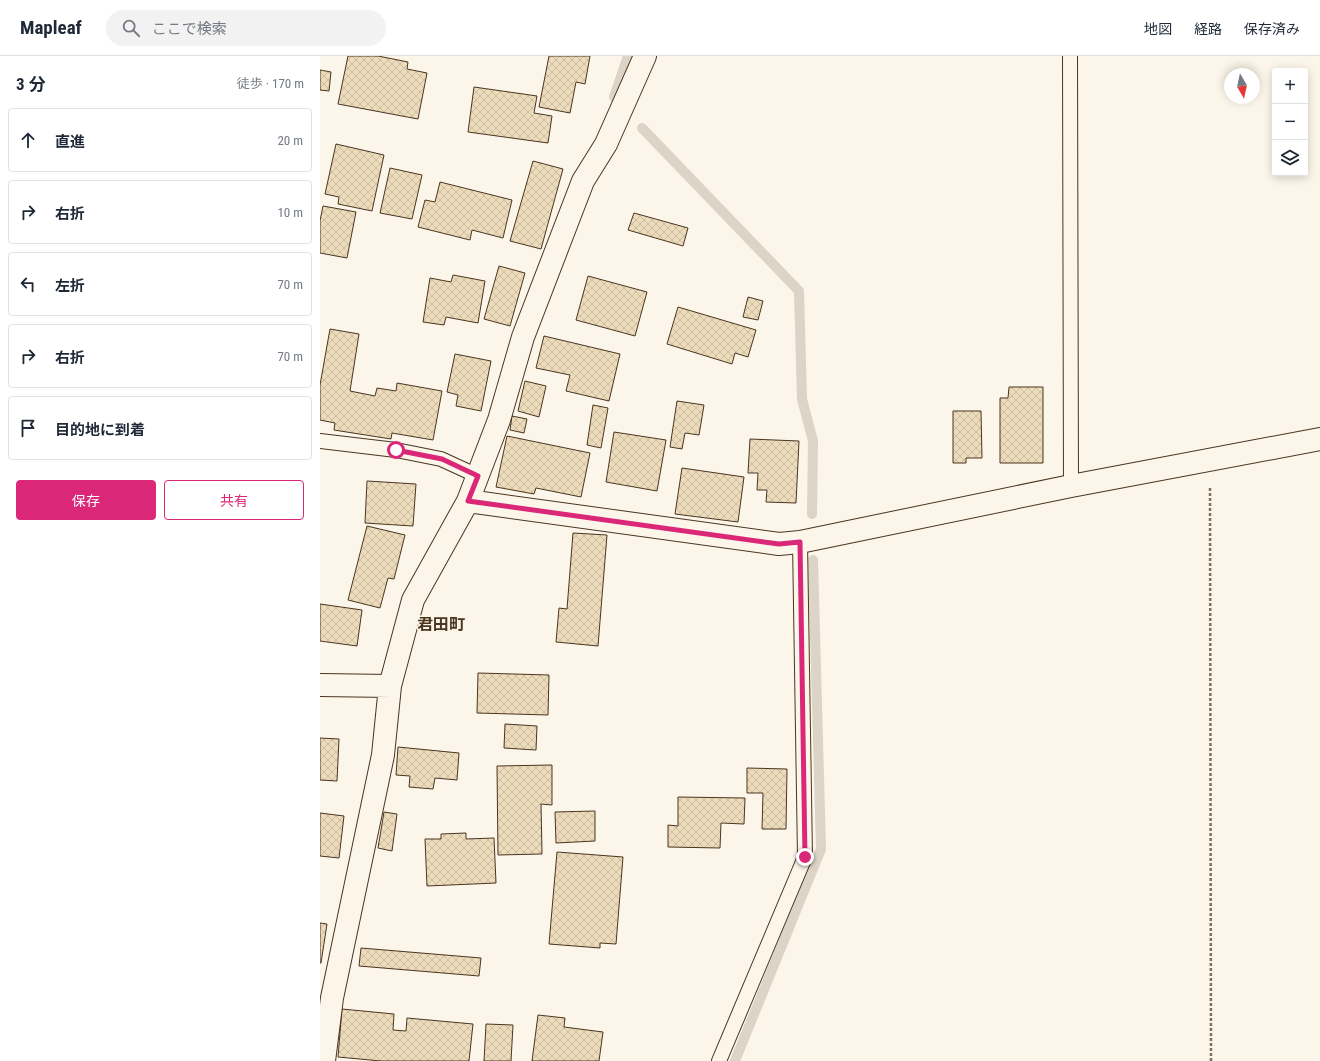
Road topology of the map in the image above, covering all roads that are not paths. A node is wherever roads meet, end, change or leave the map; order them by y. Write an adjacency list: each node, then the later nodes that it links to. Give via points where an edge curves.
1 (645, 56): 5 (street, via 606,144 583,181 523,337 499,420)
2 (1070, 56): 6 (lane)
3 (1320, 439): 6 (street)
4 (320, 441): 5 (lane, via 396,450 442,459)
5 (478, 476): 7 (street)
6 (1071, 486): 8 (street)
7 (468, 501): 8 (street, via 779,544); 10 (street, via 413,600)
8 (800, 542): 12 (lane, via 805,857)
9 (320, 685): 10 (street)
10 (390, 686): 11 (street, via 383,754 332,998)
11 (324, 1061)
12 (719, 1061)

